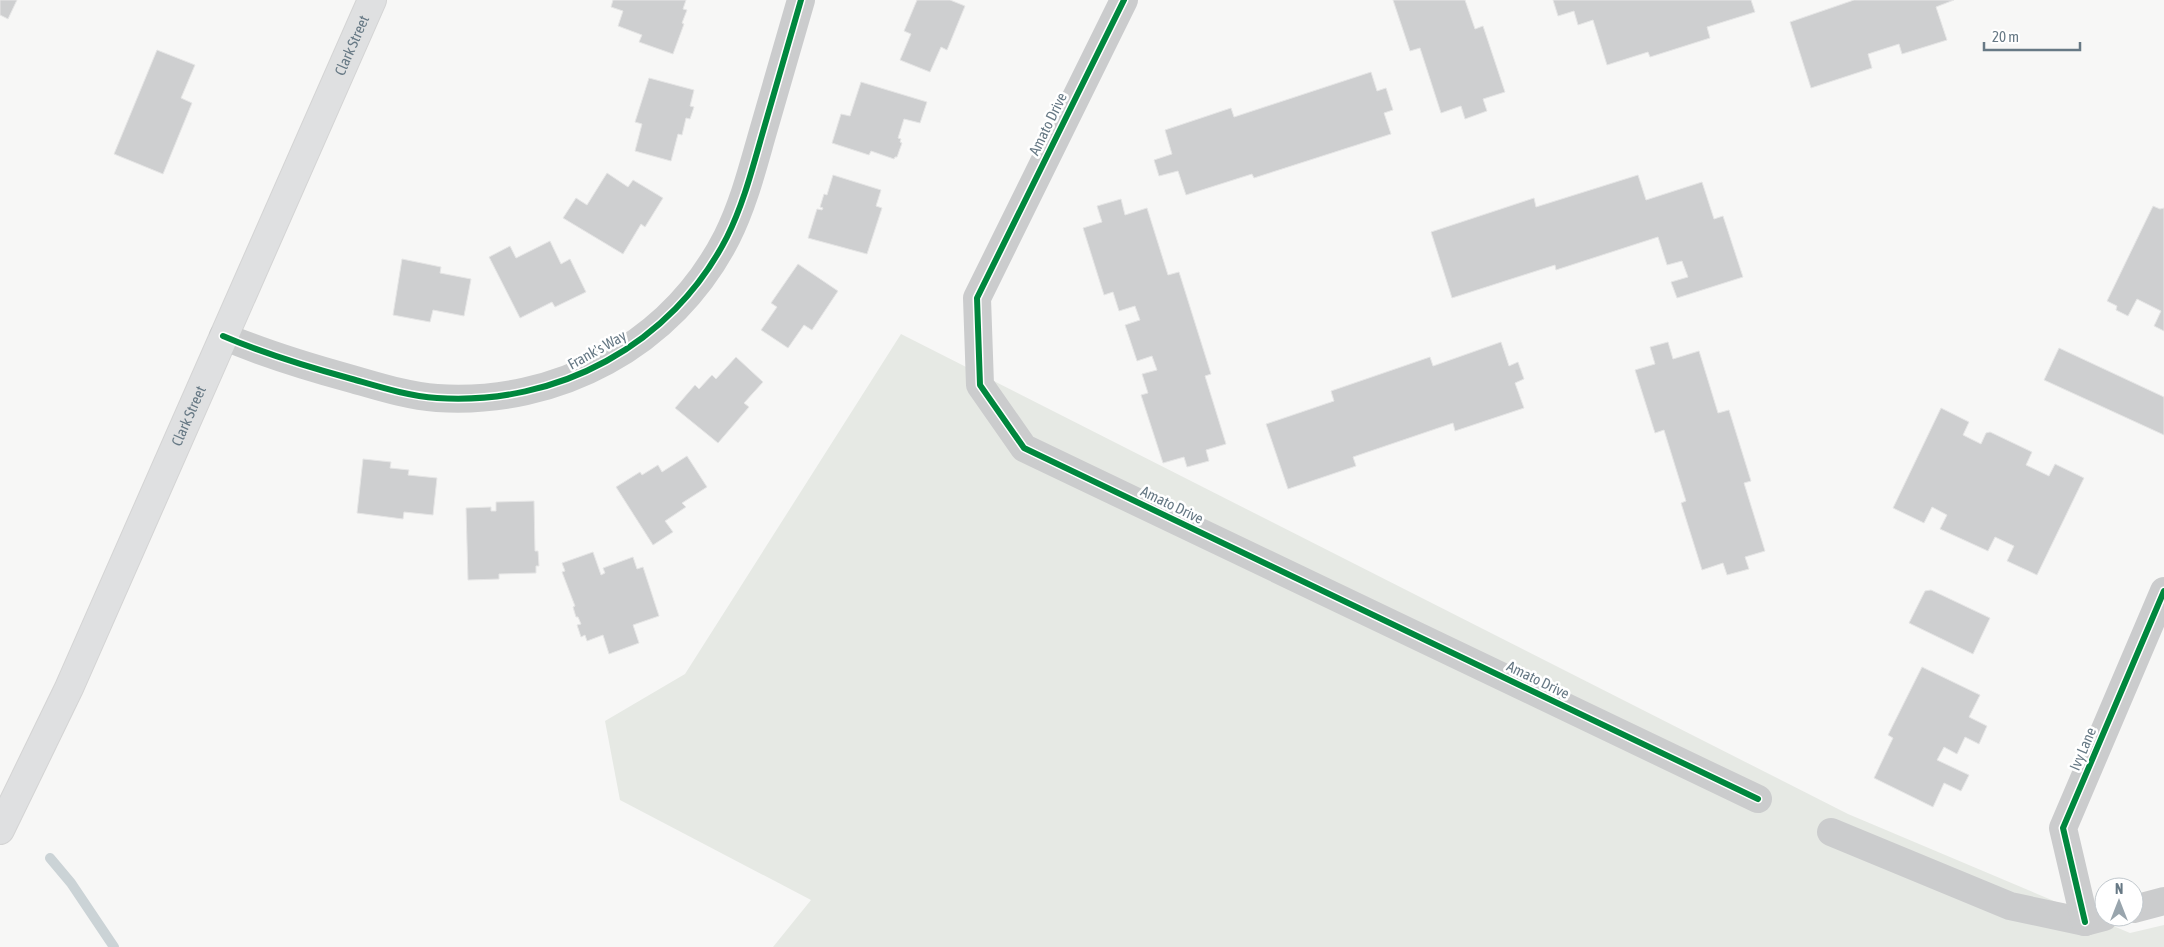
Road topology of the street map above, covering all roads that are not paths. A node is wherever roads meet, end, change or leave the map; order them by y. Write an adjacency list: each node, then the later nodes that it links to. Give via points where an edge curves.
1 (372, 0): 4 (main road, Clark Street)
2 (801, 0): 4 (street, Frank's Way, via 745,193 726,239 700,280 679,304 652,330 614,358 569,380 520,393 473,399 436,398 392,391 303,366)
3 (1124, 0): 6 (street, Amato Drive, via 977,298 980,385 1024,448)
4 (223, 336): 7 (main road, Clark Street, via 68,688)
5 (2164, 591): 11 (street, Ivy Lane, via 2063,828)
6 (1758, 799)
7 (0, 830)
8 (1831, 832): 11 (street, Ivy Lane, via 2010,906)
9 (2164, 901): 10 (street)
10 (2144, 906)
11 (2094, 920)

